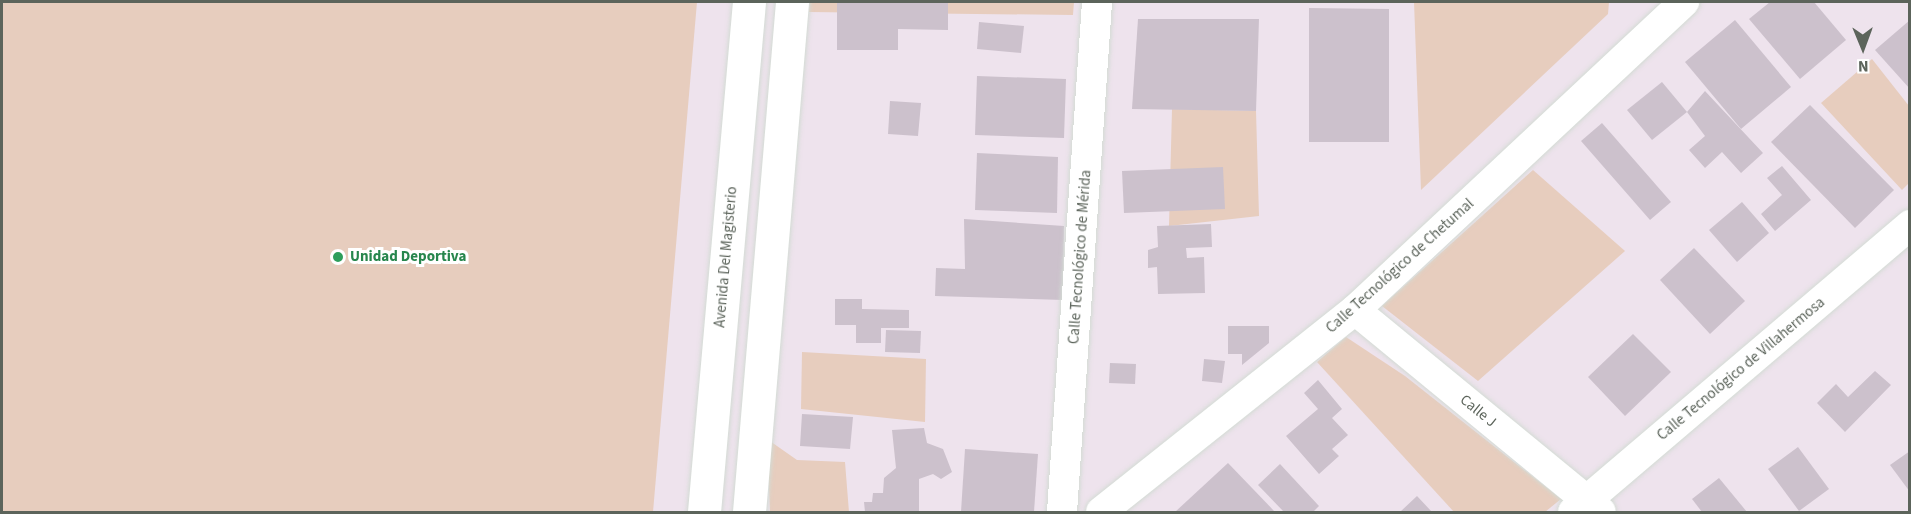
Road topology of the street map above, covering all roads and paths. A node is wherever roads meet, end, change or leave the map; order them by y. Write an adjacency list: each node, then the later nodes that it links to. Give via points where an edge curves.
1 (749, 2): 8 (street, Avenida Del Magisterio)
2 (792, 2): 9 (street)
3 (1097, 2): 10 (street, Calle Tecnológico de Mérida)
4 (1684, 2): 6 (street, Calle Tecnológico de Chetumal)
5 (1910, 225): 7 (street, Calle Tecnológico de Villahermosa)
6 (1355, 310): 7 (street, Calle J); 11 (street, Calle Tecnológico de Chetumal)
7 (1587, 508)
8 (704, 513)
9 (749, 513)
10 (1062, 513)
11 (1101, 513)

